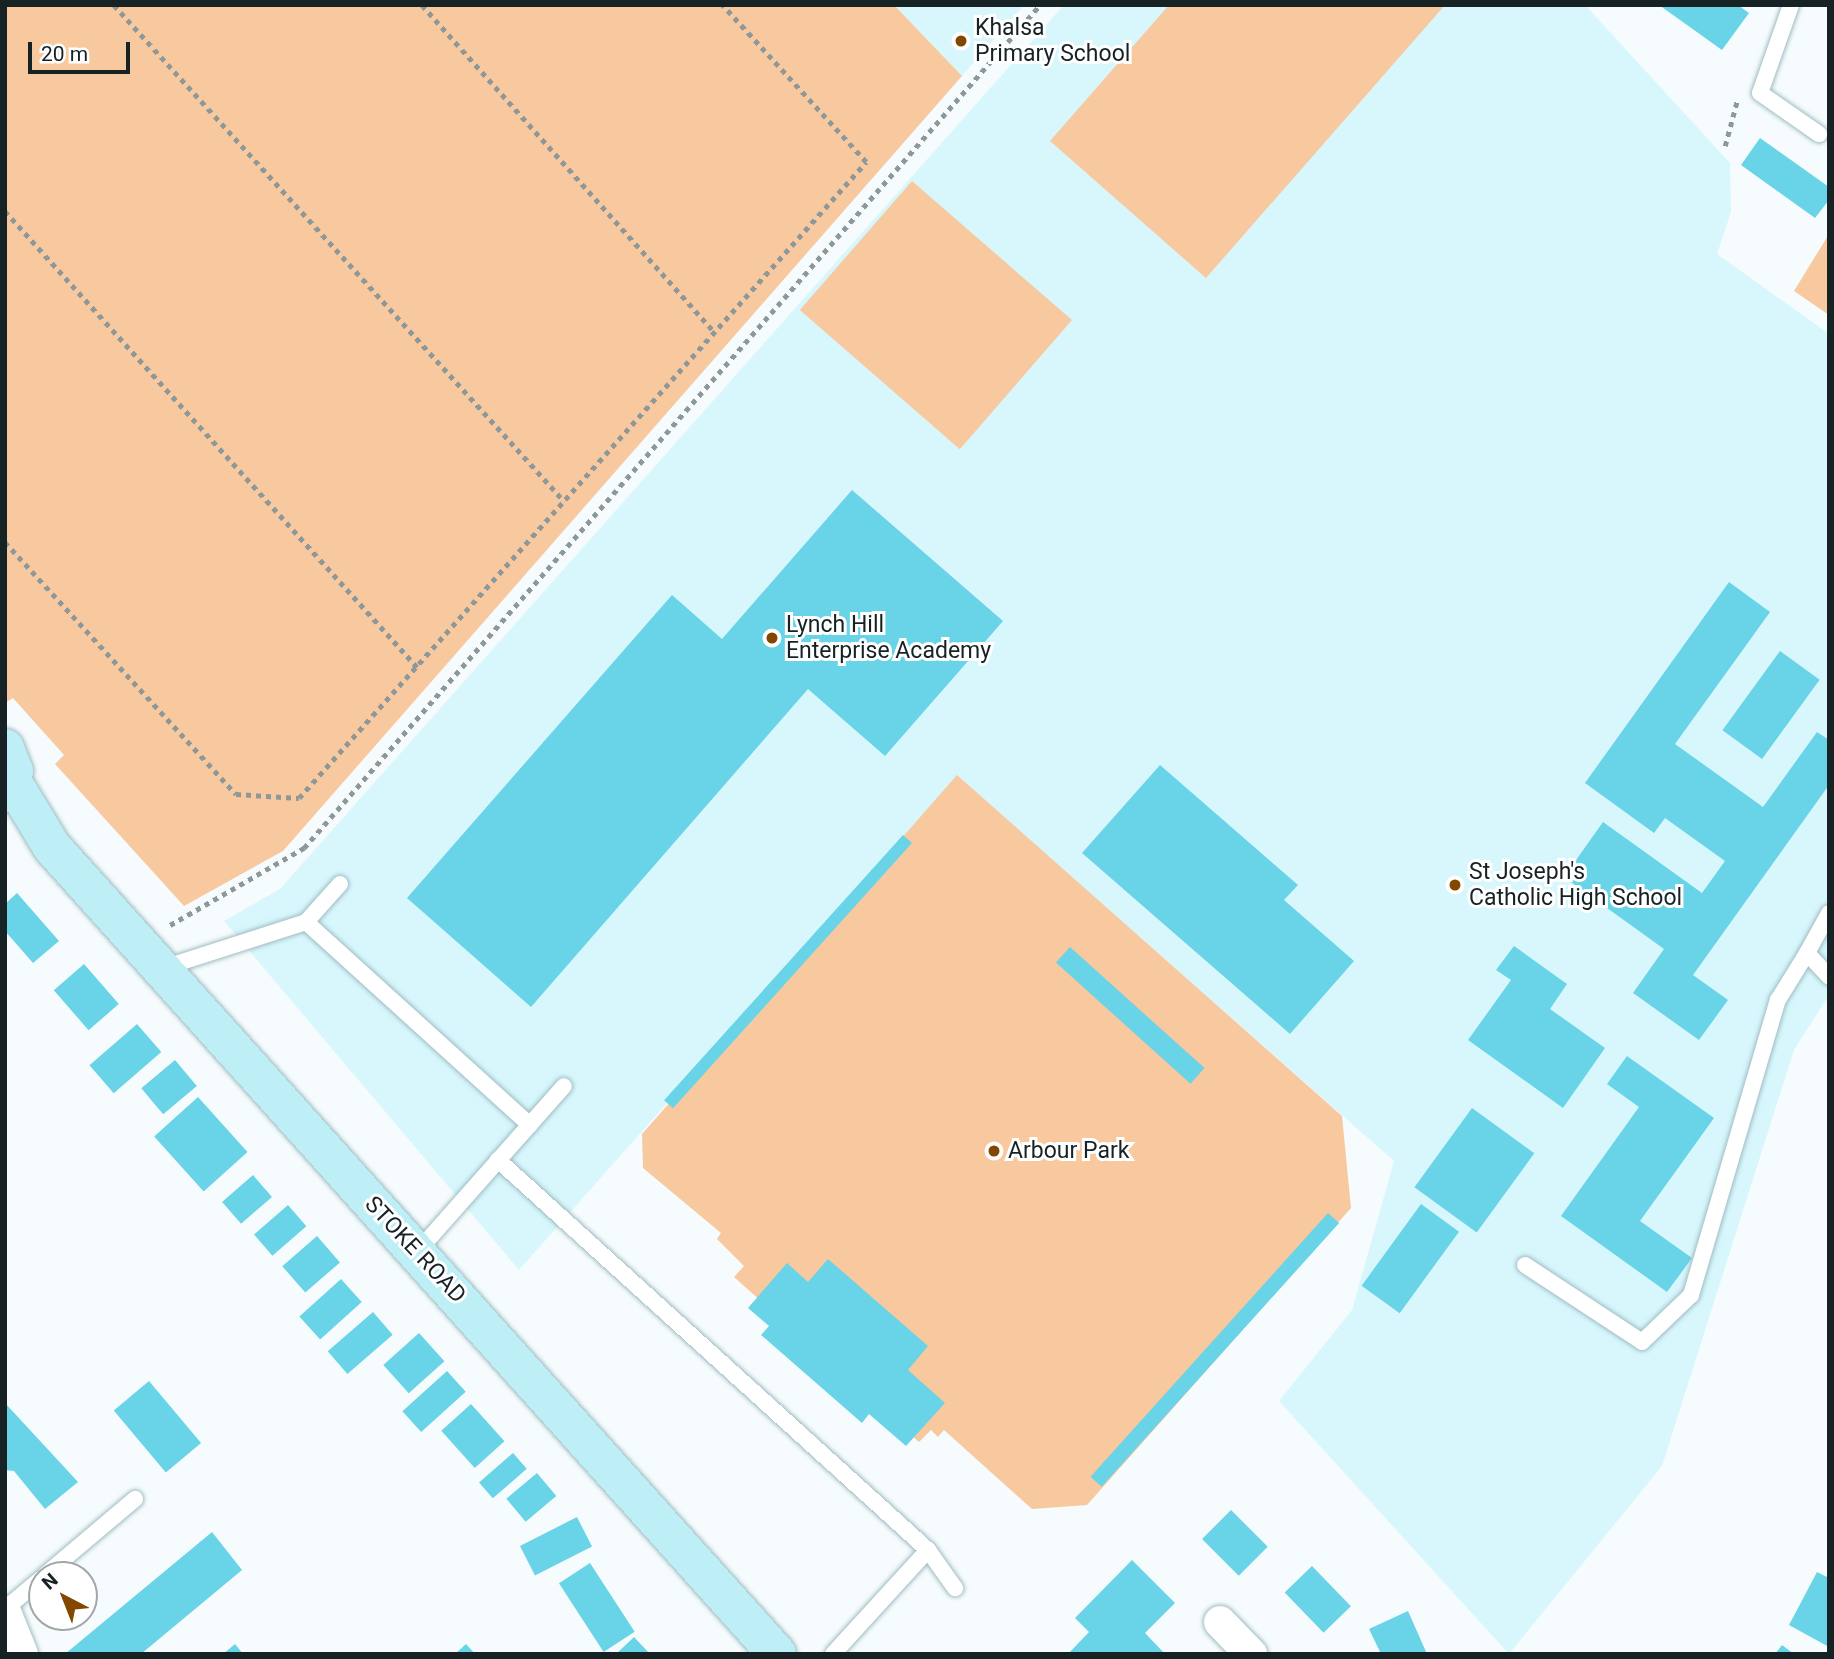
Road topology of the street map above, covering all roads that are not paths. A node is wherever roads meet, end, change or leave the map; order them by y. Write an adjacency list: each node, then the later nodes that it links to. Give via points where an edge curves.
1 (1791, 5): 2 (lane, via 1760,93)
2 (1819, 134)
3 (7, 784): 8 (main road, STOKE ROAD, via 52,847)
4 (340, 884): 6 (lane)
5 (1829, 913): 7 (lane)
6 (306, 922): 8 (lane); 11 (lane)
7 (1807, 953): 9 (lane); 14 (lane, via 1778,1000 1691,1295 1642,1342)
8 (160, 969): 13 (main road, STOKE ROAD)
9 (1829, 977)
10 (564, 1086): 11 (lane)
11 (530, 1125): 12 (lane)
12 (498, 1160): 13 (lane); 16 (lane)
13 (418, 1251): 23 (main road, STOKE ROAD)
14 (1525, 1265)
15 (135, 1499): 17 (lane)
16 (928, 1550): 18 (lane); 24 (lane)
17 (62, 1561)
18 (955, 1588)
19 (28, 1590): 20 (lane)
20 (5, 1610): 22 (street)
21 (1220, 1622): 25 (street)
22 (22, 1654)
23 (777, 1654)
24 (833, 1654)
25 (1251, 1654)

